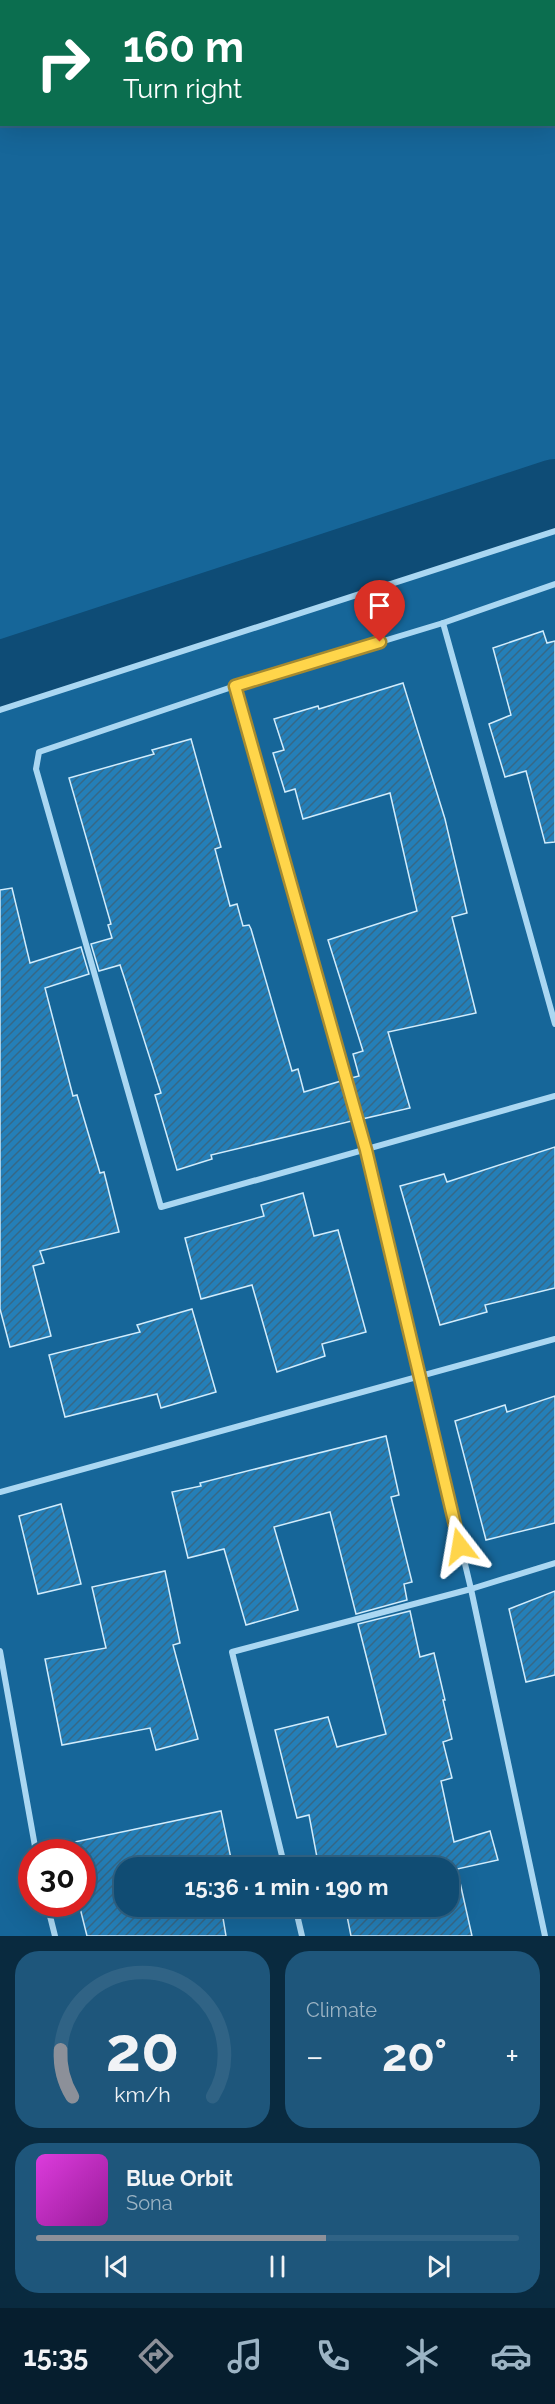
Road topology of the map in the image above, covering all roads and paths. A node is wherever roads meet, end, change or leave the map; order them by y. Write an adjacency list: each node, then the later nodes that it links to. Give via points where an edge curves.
1 (555, 531): 5 (street)
2 (555, 584): 3 (street)
3 (443, 623): 4 (street); 6 (street)
4 (235, 686): 8 (street); 8 (street, via 39,752 36,769 162,1207)
5 (0, 710)
6 (555, 1024)
7 (555, 1096): 8 (street)
8 (366, 1150): 10 (street)
9 (555, 1339): 10 (street)
10 (418, 1375): 11 (street); 13 (street)
11 (0, 1492)
12 (555, 1563): 13 (street)
13 (471, 1589): 16 (street, via 232,1652); 21 (street)
14 (0, 1651): 15 (street)
15 (34, 1839)
16 (282, 1857)
17 (50, 1917): 19 (street)
18 (298, 1917): 20 (street)
19 (55, 1936)
20 (302, 1936)
21 (545, 1936)

